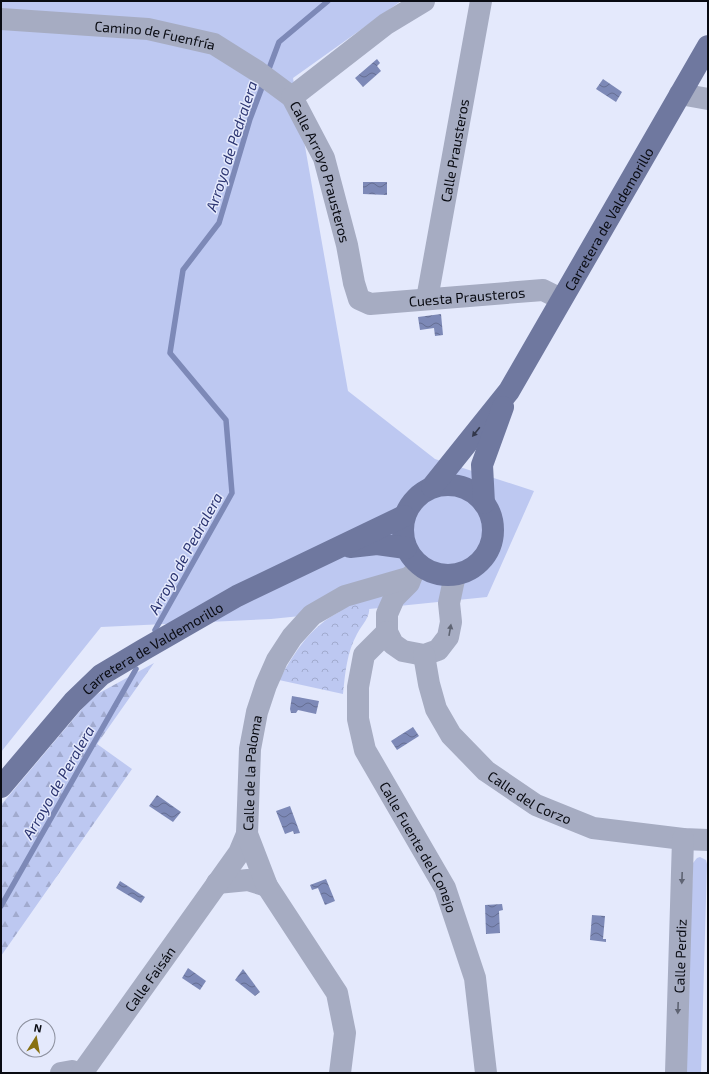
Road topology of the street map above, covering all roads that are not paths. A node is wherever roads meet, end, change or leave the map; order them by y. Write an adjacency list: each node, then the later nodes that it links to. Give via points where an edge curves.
1 (424, 1): 5 (street, Calle Arroyo Prausteros)
2 (481, 1): 8 (street, Calle Prausteros)
3 (1, 19): 5 (street, Camino de Fuenfría, via 148,29 214,44 257,71)
4 (708, 46): 6 (main road, Carretera de Valdemorillo)
5 (284, 92): 10 (street, Calle Arroyo Prausteros, via 324,158 347,245 354,284 359,299)
6 (680, 94): 7 (street); 9 (main road, Carretera de Valdemorillo)
7 (708, 99)
8 (427, 299): 9 (street, Cuesta Prausteros, via 543,290); 10 (street, Cuesta Prausteros)
9 (562, 299): 11 (main road, Carretera de Valdemorillo)
10 (370, 304)
11 (509, 391): 12 (main road, Carretera de Valdemorillo, one-way to 12); 13 (main road, Carretera de Valdemorillo, via 482,465)
12 (432, 487): 13 (main road, via 446,484 460,486 474,492); 14 (main road, via 410,504)
13 (484, 503): 17 (main road, via 491,514 492,541 479,563 468,571)
14 (404, 516): 15 (main road, Carretera de Valdemorillo); 16 (main road, via 403,538)
15 (335, 549): 16 (main road, Carretera de Valdemorillo, via 377,544); 21 (main road, Carretera de Valdemorillo, via 237,596 101,675 73,702)
16 (411, 563): 17 (main road, via 441,575); 18 (street, Calle de la Paloma); 19 (street, Calle Fuente del Conejo, via 409,583 394,598)
17 (455, 575): 20 (street, one-way to 17, via 438,650 448,638 451,622 449,603)
18 (362, 592): 19 (street, via 380,600); 22 (street, Calle de la Paloma, via 345,596 312,615 292,637 277,660 257,712 250,749)
19 (387, 623): 20 (street, via 393,644 403,651); 31 (street, Calle Fuente del Conejo, via 364,655 358,687 358,719 365,750 445,888 475,978)
20 (424, 655): 23 (street, Calle del Corzo, via 436,709 450,735 486,771 536,805 593,828)
21 (1, 787)
22 (247, 834): 25 (street, Calle Faisán, via 239,853); 26 (street, Calle de la Paloma)
23 (683, 839): 24 (street, Calle del Corzo); 32 (street, Calle Perdiz, one-way to 32)
24 (708, 840)
25 (217, 883): 26 (street, via 248,880); 29 (street, Calle Faisán)
26 (266, 886): 30 (street, Calle de la Paloma, via 337,993 345,1033)
27 (61, 1073): 28 (street)
28 (77, 1073)
29 (82, 1073)
30 (340, 1073)
31 (486, 1073)
32 (676, 1073)

